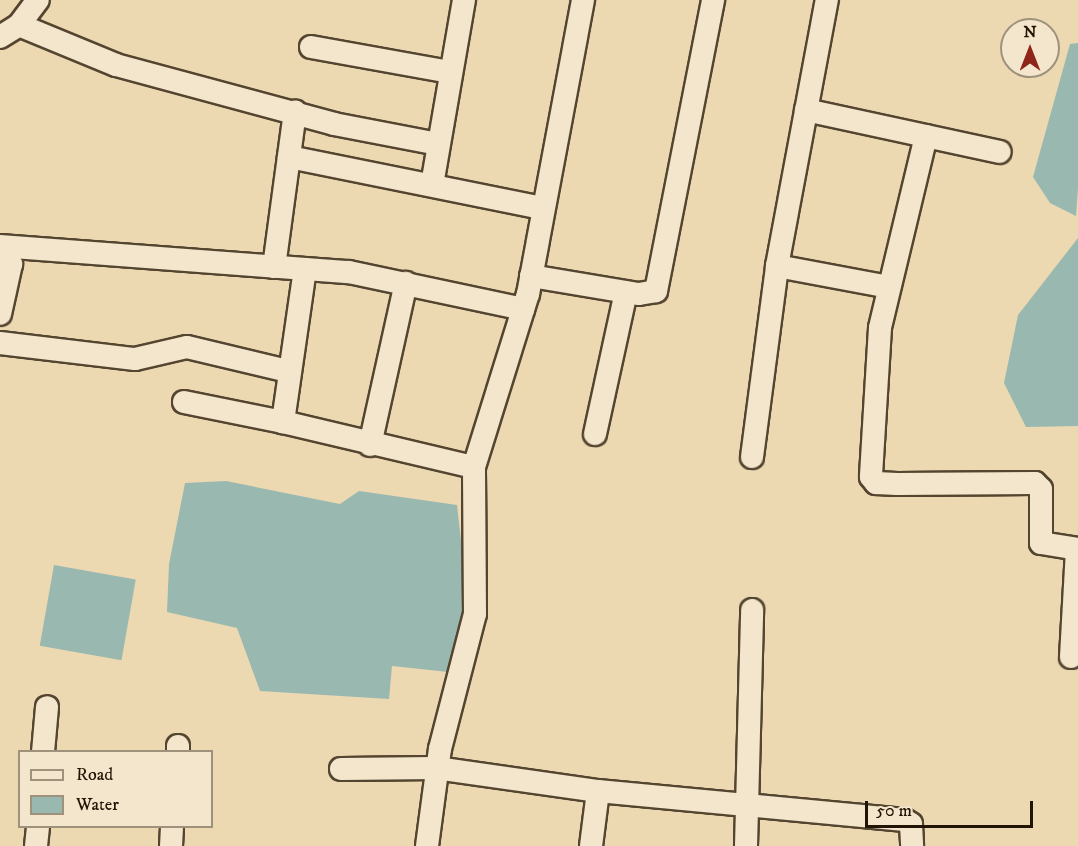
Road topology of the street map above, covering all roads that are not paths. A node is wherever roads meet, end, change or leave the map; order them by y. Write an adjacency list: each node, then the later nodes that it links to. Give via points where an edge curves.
1 (38, 0): 6 (street)
2 (464, 0): 8 (street)
3 (583, 0): 16 (street)
4 (713, 0): 24 (street, via 661,282 650,295)
5 (827, 0): 9 (street)
6 (9, 31): 10 (street, via 116,65)
7 (311, 47): 8 (street)
8 (450, 72): 12 (street)
9 (806, 110): 11 (street); 18 (street)
10 (295, 111): 12 (street, via 334,124); 14 (street)
11 (926, 136): 13 (street); 23 (street)
12 (438, 144): 15 (street)
13 (1000, 152)
14 (289, 157): 15 (street); 19 (street)
15 (432, 185): 16 (street)
16 (543, 208): 21 (street)
17 (0, 247): 19 (street); 26 (street, via 12,264)
18 (777, 266): 23 (street); 33 (street)
19 (274, 267): 20 (street)
20 (305, 269): 22 (street); 28 (street)
21 (531, 276): 24 (street); 25 (street)
22 (406, 283): 25 (street); 32 (street)
23 (889, 287): 35 (street, via 872,418 872,481 1035,483 1041,489 1041,543)
24 (626, 292): 31 (street)
25 (523, 309): 34 (street)
26 (0, 311)
27 (0, 343): 28 (street, via 135,359 187,347)
28 (288, 370): 30 (street)
29 (184, 402): 30 (street)
30 (283, 422): 32 (street)
31 (595, 434)
32 (370, 446): 34 (street)
33 (752, 457)
34 (474, 467): 40 (street, via 476,614)
35 (1077, 549): 37 (street)
36 (752, 610): 43 (street)
37 (1071, 657)
38 (47, 707): 39 (street)
39 (43, 750)
40 (436, 768): 41 (street); 42 (street); 48 (street)
41 (341, 769)
42 (598, 791): 43 (street); 49 (street)
43 (745, 803): 50 (street); 51 (street, via 905,820 911,824)
44 (38, 828): 46 (street)
45 (172, 828): 47 (street)
46 (36, 846)
47 (171, 846)
48 (427, 846)
49 (591, 846)
50 (746, 846)
51 (912, 846)

